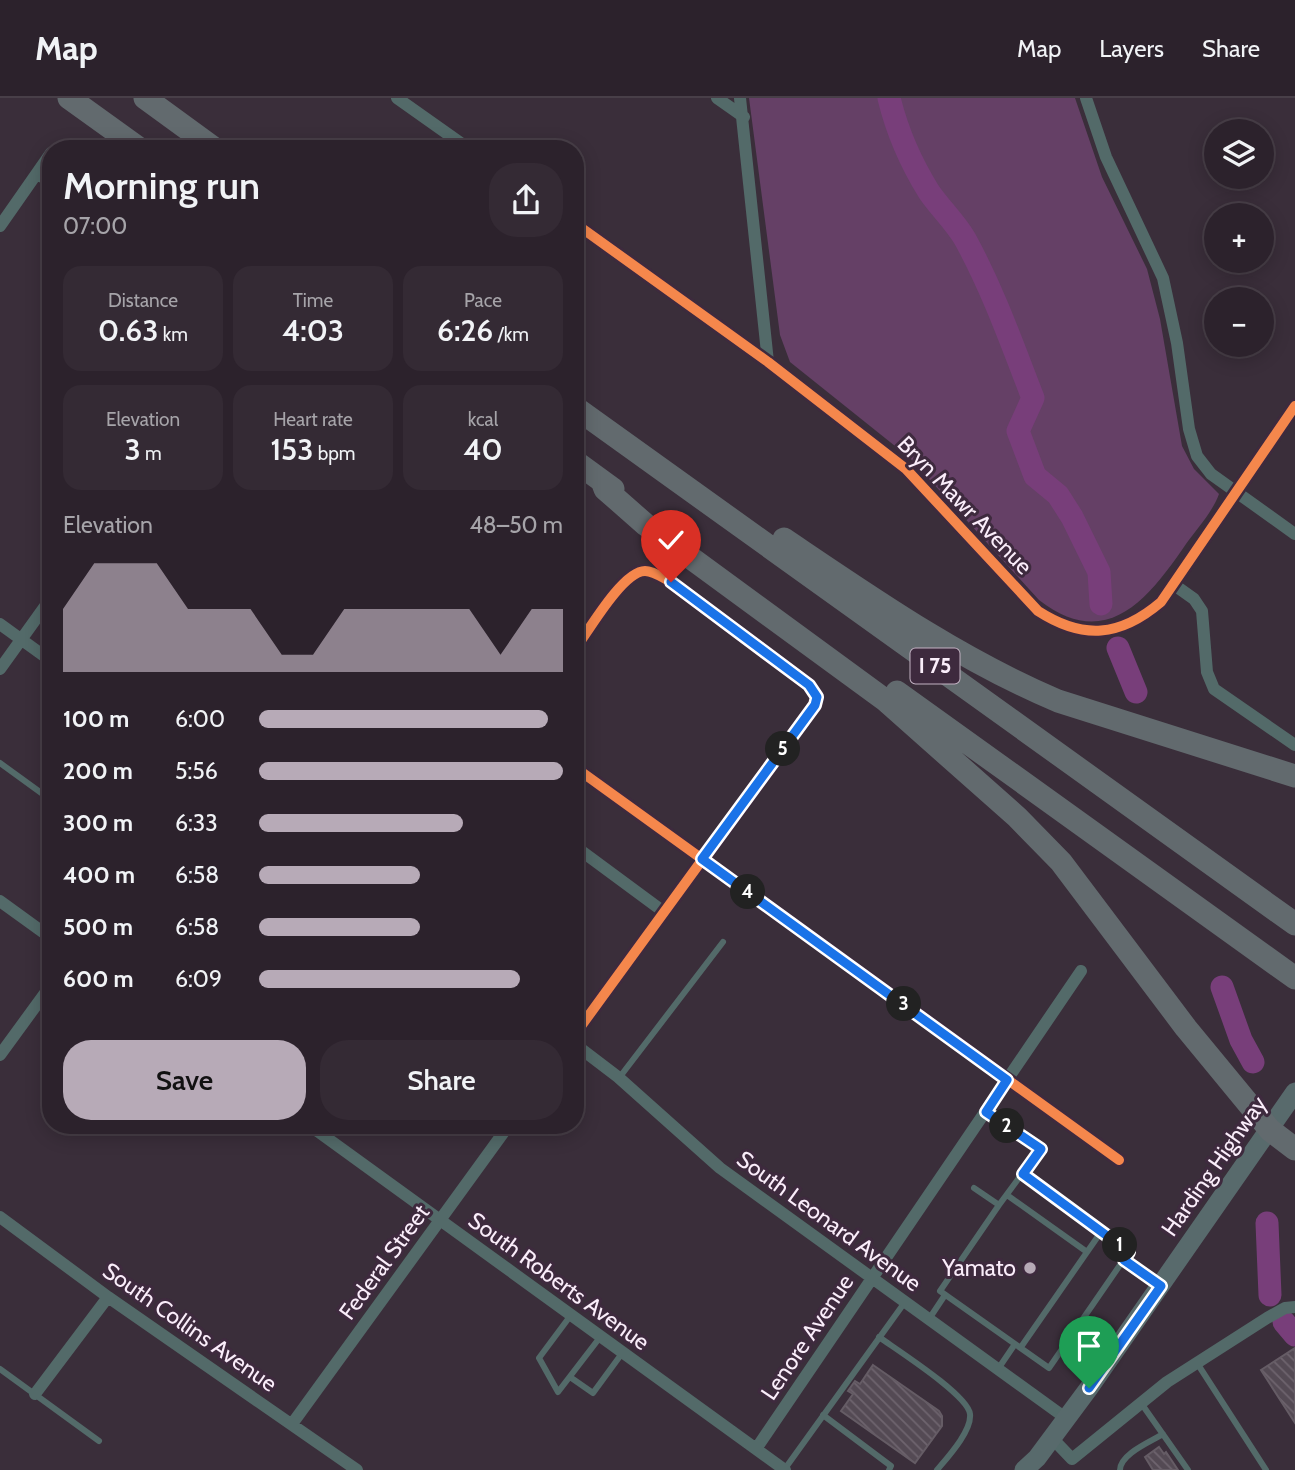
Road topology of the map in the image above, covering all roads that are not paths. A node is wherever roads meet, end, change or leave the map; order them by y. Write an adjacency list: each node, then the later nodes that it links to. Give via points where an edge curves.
1 (69, 98): 8 (highway)
2 (145, 98): 9 (highway)
3 (717, 98): 7 (street)
4 (740, 98): 7 (street)
5 (1086, 98): 22 (street, via 1106,157 1163,278 1197,456)
6 (404, 100): 10 (street)
7 (744, 117): 16 (street)
8 (127, 140)
9 (203, 140)
10 (457, 140)
11 (42, 166): 12 (street)
12 (37, 173): 13 (street); 14 (street)
13 (42, 177)
14 (0, 226)
15 (584, 230): 16 (street, Bryn Mawr Avenue)
16 (768, 362): 24 (street, Bryn Mawr Avenue, via 906,470 1021,594 1056,622 1077,630 1124,625 1146,615)
17 (584, 400): 34 (highway, via 882,605 1002,676 1058,701)
18 (1295, 407): 22 (street, Bryn Mawr Avenue)
19 (584, 414): 40 (highway, I 75)
20 (584, 468): 21 (highway, I 75)
21 (602, 481): 44 (highway, I 75); 53 (highway, via 605,489 646,525 885,700 1017,817 1061,862 1186,1028)
22 (1235, 492): 23 (street); 24 (street, Bryn Mawr Avenue)
23 (1295, 534)
24 (1173, 584): 31 (street, via 1202,611 1207,672 1214,689)
25 (42, 610): 28 (street)
26 (0, 624): 28 (street)
27 (584, 637): 37 (street, via 628,578 644,571 657,575 809,685 817,697)
28 (21, 639): 29 (street); 30 (street)
29 (42, 654)
30 (0, 669)
31 (1295, 745)
32 (0, 764): 35 (lane)
33 (584, 774): 37 (street)
34 (1295, 776)
35 (42, 794)
36 (584, 853): 39 (street)
37 (702, 859): 39 (street); 50 (street)
38 (0, 901): 41 (street)
39 (664, 912): 46 (street)
40 (1295, 924)
41 (42, 931)
42 (723, 942): 49 (lane)
43 (1081, 971): 50 (street, Lenore Avenue)
44 (1295, 978)
45 (42, 997): 48 (street)
46 (584, 1022)
47 (584, 1051): 49 (street, South Leonard Avenue)
48 (0, 1055)
49 (619, 1078): 68 (street, South Leonard Avenue, via 720,1168)
50 (1007, 1080): 52 (street, Lenore Avenue); 58 (street)
51 (1295, 1093): 53 (main road, Harding Highway)
52 (986, 1112): 59 (lane, via 1041,1149); 68 (street, Lenore Avenue)
53 (1270, 1130): 57 (highway); 69 (main road, Harding Highway)
54 (321, 1134): 64 (street, South Roberts Avenue)
55 (498, 1134): 56 (lane)
56 (501, 1136): 64 (street, Federal Street)
57 (1295, 1149)
58 (1119, 1160)
59 (1023, 1174): 61 (lane); 65 (lane)
60 (974, 1188): 62 (lane)
61 (1007, 1195): 62 (lane); 66 (lane)
62 (999, 1205): 70 (lane, via 940,1292)
63 (0, 1217): 71 (street, South Collins Avenue)
64 (440, 1220): 74 (street, South Roberts Avenue); 88 (street, Federal Street)
65 (1101, 1232): 66 (lane); 67 (lane, via 1129,1252)
66 (1087, 1252): 78 (lane)
67 (1124, 1260): 69 (lane); 78 (lane, via 1049,1368)
68 (872, 1279): 72 (street, South Leonard Avenue); 92 (street, Lenore Avenue)
69 (1161, 1286): 87 (main road, Harding Highway)
70 (945, 1296): 75 (lane); 78 (lane)
71 (108, 1297): 84 (street); 88 (street, South Collins Avenue)
72 (905, 1301): 75 (street, South Leonard Avenue); 77 (lane)
73 (1295, 1307): 80 (street, via 1276,1312)
74 (571, 1315): 76 (street, South Roberts Avenue); 83 (lane, via 539,1358 558,1392)
75 (929, 1319): 82 (street, South Leonard Avenue)
76 (601, 1336): 79 (street, South Roberts Avenue); 83 (lane)
77 (879, 1337): 86 (lane); 98 (lane, via 953,1390 970,1411 968,1427)
78 (1018, 1345): 82 (lane)
79 (622, 1352): 83 (lane, via 593,1393); 92 (street, South Roberts Avenue)
80 (1197, 1363): 85 (street); 102 (lane)
81 (0, 1369): 84 (lane)
82 (998, 1369): 87 (street, South Leonard Avenue)
83 (570, 1377)
84 (35, 1394): 91 (lane)
85 (1141, 1403): 89 (lane); 93 (street)
86 (823, 1415): 94 (lane); 96 (lane)
87 (1067, 1419): 90 (main road, Harding Highway)
88 (292, 1424): 95 (street, South Collins Avenue)
89 (1163, 1434): 100 (lane, via 1125,1458); 101 (lane)
90 (1052, 1438): 93 (street); 99 (main road, Harding Highway)
91 (99, 1441)
92 (756, 1449): 96 (street, South Roberts Avenue)
93 (1075, 1464)
94 (890, 1468): 97 (lane)
95 (358, 1470)
96 (785, 1470)
97 (899, 1470)
98 (937, 1470)
99 (1024, 1470)
100 (1119, 1470)
101 (1188, 1470)
102 (1266, 1470)

